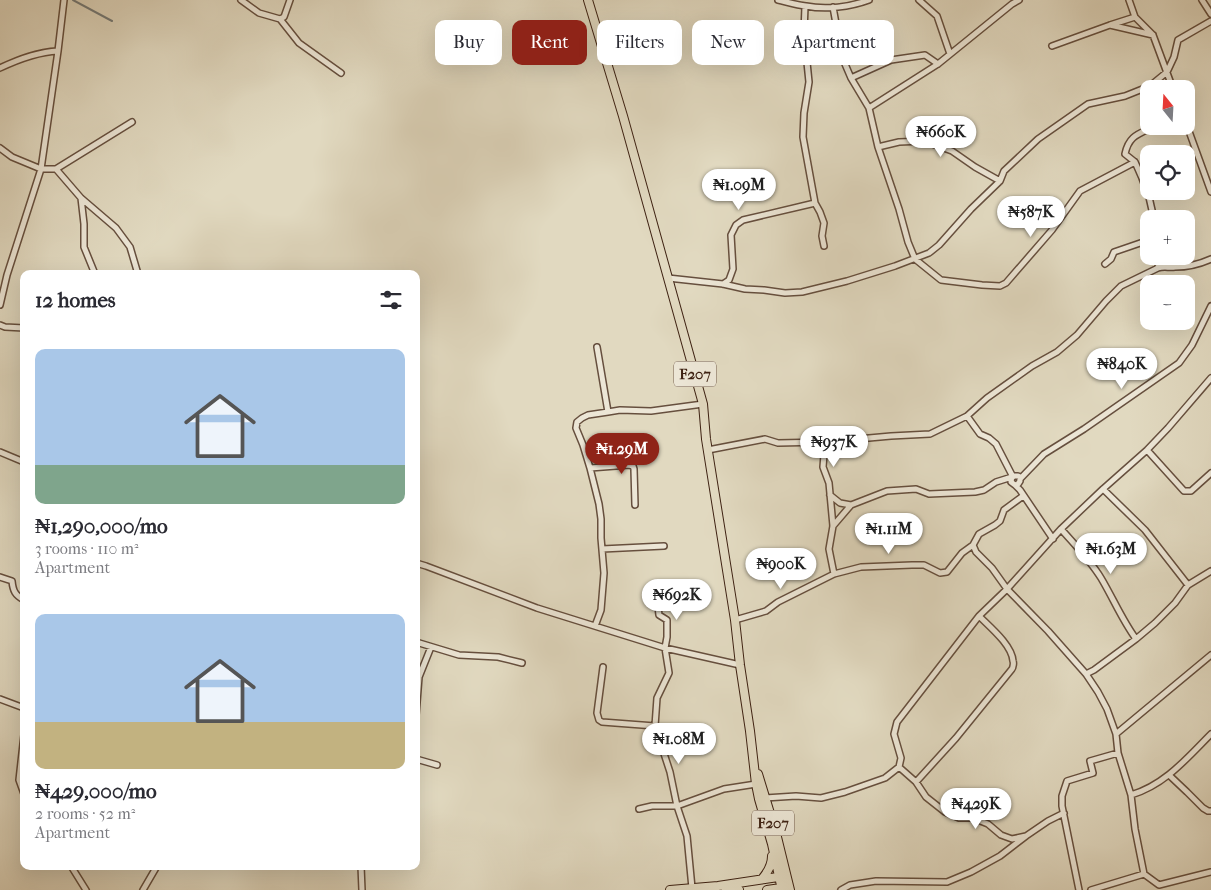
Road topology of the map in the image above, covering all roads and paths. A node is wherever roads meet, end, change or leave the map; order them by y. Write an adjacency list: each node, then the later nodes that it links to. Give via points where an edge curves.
1 (64, 0): 20 (street)
2 (241, 0): 15 (street, via 259,13)
3 (290, 0): 15 (street, via 284,17)
4 (588, 0): 53 (main road, F207)
5 (778, 0): 11 (street)
6 (870, 0): 12 (street)
7 (919, 0): 21 (street, via 936,16)
8 (1019, 0): 21 (street)
9 (1129, 0): 14 (street)
10 (1202, 0): 13 (street)
11 (805, 6): 12 (street); 40 (street, via 809,82 803,137)
12 (833, 7): 26 (street, via 842,57)
13 (1211, 14)
14 (1135, 18): 17 (street); 18 (street)
15 (280, 19): 25 (street, via 299,43)
16 (1211, 21): 24 (street, via 1178,40)
17 (1110, 25): 18 (street); 19 (street)
18 (1153, 35): 24 (street)
19 (1052, 46)
20 (58, 51): 23 (street, via 22,58); 35 (street)
21 (950, 54): 22 (street)
22 (938, 64): 26 (street, via 925,55 902,58); 28 (street)
23 (0, 68)
24 (1167, 72): 27 (street); 37 (street, via 1150,86 1125,96 1088,104 1038,139 1004,171)
25 (341, 73)
26 (851, 78): 28 (street)
27 (1170, 80)
28 (868, 108): 32 (street)
29 (132, 122): 36 (street)
30 (1140, 134): 34 (street, via 1127,144 1125,154)
31 (1190, 135): 38 (street)
32 (878, 147): 37 (street, via 924,141 952,151); 44 (street)
33 (0, 148): 35 (street, via 12,158)
34 (1135, 162): 41 (street); 44 (street, via 1080,191 1052,230 1000,286 941,280)
35 (41, 169): 36 (street); 55 (street)
36 (56, 169): 39 (street)
37 (1000, 181): 44 (street, via 939,245)
38 (1211, 192)
39 (81, 198): 51 (street, via 84,247); 52 (street, via 116,228 130,247)
40 (815, 203): 43 (street, via 824,223); 54 (street, via 743,220 736,225 731,235 733,269 729,280)
41 (1152, 210)
42 (1140, 243): 46 (street, via 1114,252)
43 (824, 246)
44 (915, 259): 54 (street, via 802,292 745,289)
45 (1211, 259): 49 (street)
46 (1105, 264)
47 (1162, 265): 50 (street)
48 (1166, 265): 49 (street)
49 (1169, 267): 50 (street)
50 (1158, 268): 63 (street, via 1121,286 1077,336 987,398)
51 (93, 270)
52 (137, 270)
53 (668, 278): 54 (street); 61 (main road, F207)
54 (723, 284)
55 (0, 305)
56 (1211, 306): 71 (street, via 1192,345 1179,363 1044,454 1031,469)
57 (0, 325): 58 (street)
58 (20, 328)
59 (598, 347): 62 (street)
60 (1211, 378): 66 (street)
61 (703, 404): 62 (street, via 651,411); 65 (main road, F207)
62 (608, 412): 69 (street, via 588,415 577,422 576,428)
63 (968, 416): 64 (street, via 930,434); 71 (street, via 980,434 996,444)
64 (825, 442): 65 (street, via 778,443 765,439); 73 (street, via 823,467)
65 (708, 450): 92 (main road, F207)
66 (1147, 450): 70 (street, via 1184,491 1191,491); 72 (street)
67 (0, 452): 68 (street)
68 (20, 460)
69 (590, 468): 75 (street, via 633,466); 82 (street, via 599,504)
70 (1211, 473)
71 (1015, 479): 74 (street); 76 (street, via 996,482 975,492 929,494 916,489 887,491)
72 (1104, 489): 78 (street); 87 (street, via 1146,530)
73 (830, 495): 76 (street, via 840,503); 77 (street)
74 (1023, 496): 79 (street); 80 (street, via 1004,510 995,526 979,534)
75 (635, 505)
76 (851, 505): 77 (street)
77 (833, 526): 85 (street, via 829,549)
78 (1061, 529): 79 (street); 94 (street, via 1100,577)
79 (1053, 539): 88 (street)
80 (973, 545): 85 (street, via 947,572 912,565 861,567); 88 (street)
81 (664, 546): 82 (street)
82 (602, 549): 93 (street, via 601,610)
83 (420, 564): 93 (street)
84 (1211, 571): 87 (street)
85 (834, 574): 92 (street, via 766,611)
86 (0, 577): 89 (street, via 12,582 16,596)
87 (1188, 585): 94 (street, via 1176,602)
88 (1007, 589): 91 (street); 103 (street)
89 (20, 598)
90 (656, 598): 97 (street, via 659,615 667,620)
91 (979, 616): 113 (street, via 897,722 894,734 902,758); 115 (street, via 1008,648 1014,662 1012,669)
92 (735, 620): 100 (main road, F207)
93 (595, 626): 97 (street)
94 (1136, 639): 103 (street)
95 (420, 643): 96 (street)
96 (431, 646): 99 (street, via 459,655 498,657); 102 (street)
97 (664, 648): 100 (street); 106 (street, via 669,673 657,698)
98 (1211, 655): 107 (street)
99 (522, 663)
100 (740, 665): 110 (main road, F207)
101 (603, 667): 106 (street, via 596,713 599,720)
102 (420, 674)
103 (1086, 674): 107 (street, via 1107,709)
104 (0, 699): 105 (street)
105 (20, 706)
106 (655, 726): 119 (street)
107 (1116, 734): 109 (street)
108 (1211, 734): 114 (street)
109 (1118, 753): 117 (street); 122 (street, via 1090,761 1093,773 1067,781 1062,796)
110 (753, 757): 116 (main road, F207); 118 (main road, F207)
111 (420, 760): 112 (street)
112 (437, 765)
113 (899, 767): 115 (street); 118 (street, via 884,778 821,798)
114 (1169, 775): 117 (street); 121 (street, via 1203,808)
115 (916, 782): 123 (street, via 926,797 945,812 988,824 1012,839)
116 (756, 784): 119 (street, via 724,790); 124 (main road, F207)
117 (1131, 795): 129 (street)
118 (765, 798): 131 (main road, F207, via 776,832)
119 (677, 806): 120 (street); 133 (street, via 687,836)
120 (639, 809)
121 (1211, 811)
122 (1064, 814): 123 (street); 141 (street)
123 (1026, 836): 140 (street, via 1000,856 947,882 876,881 850,885)
124 (772, 844): 130 (main road, via 772,862); 131 (main road, F207)
125 (74, 870): 134 (street)
126 (155, 870): 135 (street)
127 (361, 870): 136 (street)
128 (1211, 872): 129 (street, via 1159,885)
129 (1144, 874): 142 (street)
130 (762, 879): 131 (main road); 132 (main road)
131 (785, 885): 139 (main road)
132 (718, 886): 133 (main road); 138 (main road)
133 (692, 888): 137 (main road)
134 (86, 890)
135 (143, 890)
136 (362, 890)
137 (670, 890)
138 (738, 890)
139 (767, 890)
140 (841, 890)
141 (1079, 890)
142 (1091, 890)

